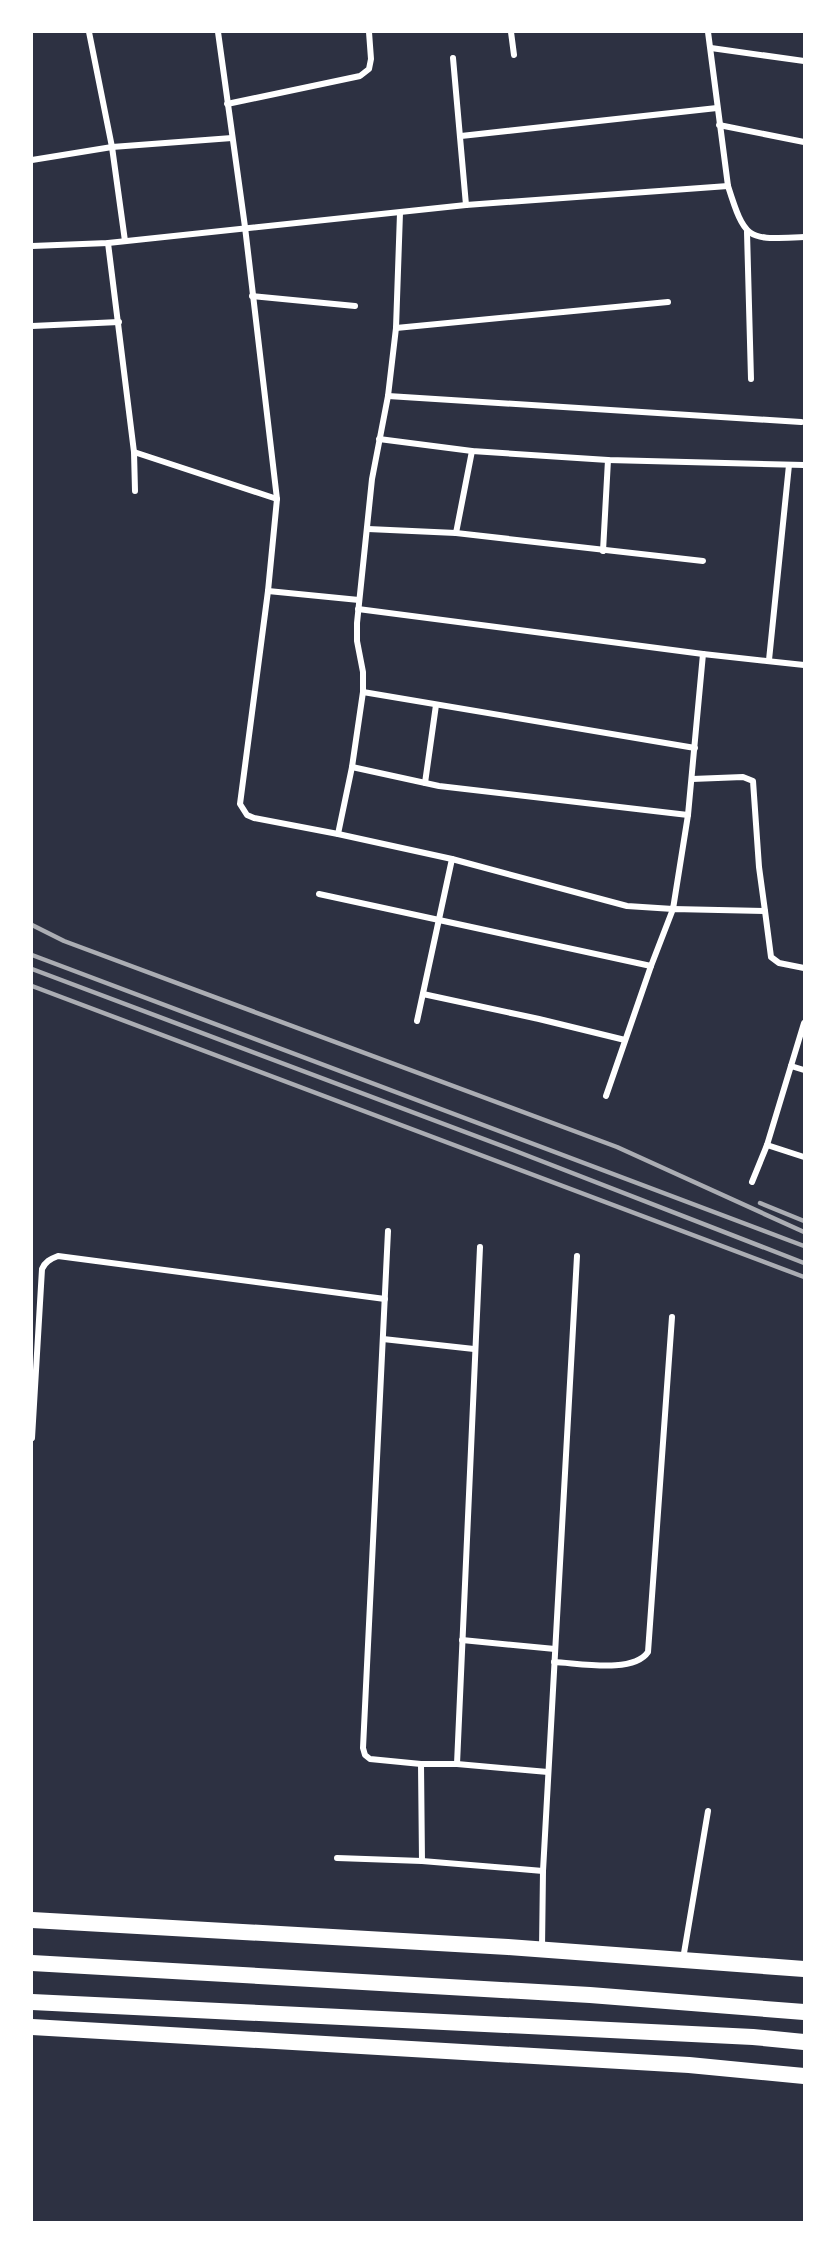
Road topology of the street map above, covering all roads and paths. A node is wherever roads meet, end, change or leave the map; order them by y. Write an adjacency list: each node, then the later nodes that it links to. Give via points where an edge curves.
1 (89, 32): 16 (street)
2 (218, 32): 10 (street)
3 (369, 32): 10 (street, via 369,69 360,76)
4 (511, 32): 7 (street)
5 (708, 32): 6 (street)
6 (711, 48): 9 (street); 11 (street)
7 (514, 55)
8 (453, 58): 13 (street)
9 (804, 61)
10 (227, 104): 14 (street)
11 (717, 108): 12 (street); 13 (street)
12 (719, 125): 15 (street); 18 (street)
13 (461, 136): 19 (street)
14 (232, 138): 16 (street); 21 (street)
15 (804, 142)
16 (112, 147): 17 (street); 24 (street)
17 (32, 160)
18 (728, 186): 19 (street); 22 (street)
19 (466, 205): 20 (street)
20 (400, 213): 21 (street); 32 (street)
21 (245, 227): 24 (street); 27 (street)
22 (747, 232): 23 (street, via 762,239); 33 (street)
23 (804, 237)
24 (125, 241): 25 (street)
25 (108, 243): 26 (street); 30 (street)
26 (32, 246)
27 (252, 296): 29 (street); 43 (street)
28 (668, 302): 32 (street)
29 (355, 306)
30 (118, 322): 31 (street); 38 (street)
31 (32, 326)
32 (396, 328): 34 (street)
33 (752, 379)
34 (388, 396): 35 (street); 36 (street)
35 (801, 422)
36 (379, 439): 37 (street); 44 (street)
37 (472, 451): 39 (street); 45 (street)
38 (134, 452): 42 (street); 43 (street)
39 (608, 460): 40 (street); 46 (street)
40 (789, 465): 41 (street); 52 (street)
41 (804, 465)
42 (135, 491)
43 (277, 500): 48 (street)
44 (368, 530): 45 (street); 49 (street)
45 (456, 533): 46 (street)
46 (603, 551): 47 (street)
47 (703, 561)
48 (268, 591): 49 (street); 61 (street, via 240,804 254,818)
49 (359, 600): 50 (street)
50 (358, 609): 51 (street); 54 (street)
51 (703, 654): 52 (street); 56 (street)
52 (769, 660): 53 (street)
53 (804, 665)
54 (363, 692): 55 (street); 57 (street)
55 (436, 705): 56 (street); 59 (street)
56 (695, 748): 58 (street)
57 (352, 767): 59 (street); 61 (street)
58 (692, 779): 60 (street); 65 (street, via 743,777 753,781)
59 (425, 783): 60 (street)
60 (688, 815): 64 (street)
61 (338, 834): 62 (street)
62 (452, 859): 64 (street, via 627,906); 66 (street)
63 (319, 894): 66 (street)
64 (674, 909): 65 (street); 67 (street)
65 (765, 911): 68 (street, via 771,957 779,963)
66 (439, 921): 67 (street); 69 (street)
67 (651, 966): 72 (street)
68 (804, 968)
69 (423, 994): 70 (street); 72 (street)
70 (417, 1021)
71 (804, 1023): 73 (street)
72 (625, 1040): 75 (street)
73 (791, 1066): 74 (street); 76 (street)
74 (804, 1070)
75 (606, 1096)
76 (767, 1145): 77 (street); 78 (street)
77 (804, 1158)
78 (752, 1182)
79 (388, 1231): 82 (street)
80 (480, 1247): 85 (street)
81 (577, 1256): 88 (street)
82 (385, 1299): 84 (street); 86 (street, via 51,1258 42,1269)
83 (672, 1317): 89 (street, via 648,1652 629,1665)
84 (383, 1339): 85 (street); 90 (street, via 363,1748 370,1759)
85 (474, 1349): 87 (street)
86 (32, 1438)
87 (462, 1640): 88 (street); 91 (street)
88 (555, 1649): 89 (street)
89 (554, 1662): 92 (street)
90 (421, 1764): 91 (street); 95 (street)
91 (457, 1764): 92 (street)
92 (548, 1772): 96 (street)
93 (708, 1811): 99 (street)
94 (337, 1858): 95 (street)
95 (422, 1861): 96 (street)
96 (543, 1871): 98 (street)
97 (32, 1920): 98 (highway)
98 (542, 1950): 99 (highway)
99 (683, 1959): 101 (highway)
100 (32, 1963): 103 (highway, via 590,1995)
101 (804, 1969)
102 (32, 2002): 105 (highway)
103 (804, 2012)
104 (32, 2027): 106 (highway, via 677,2064)
105 (804, 2042)
106 (804, 2076)

